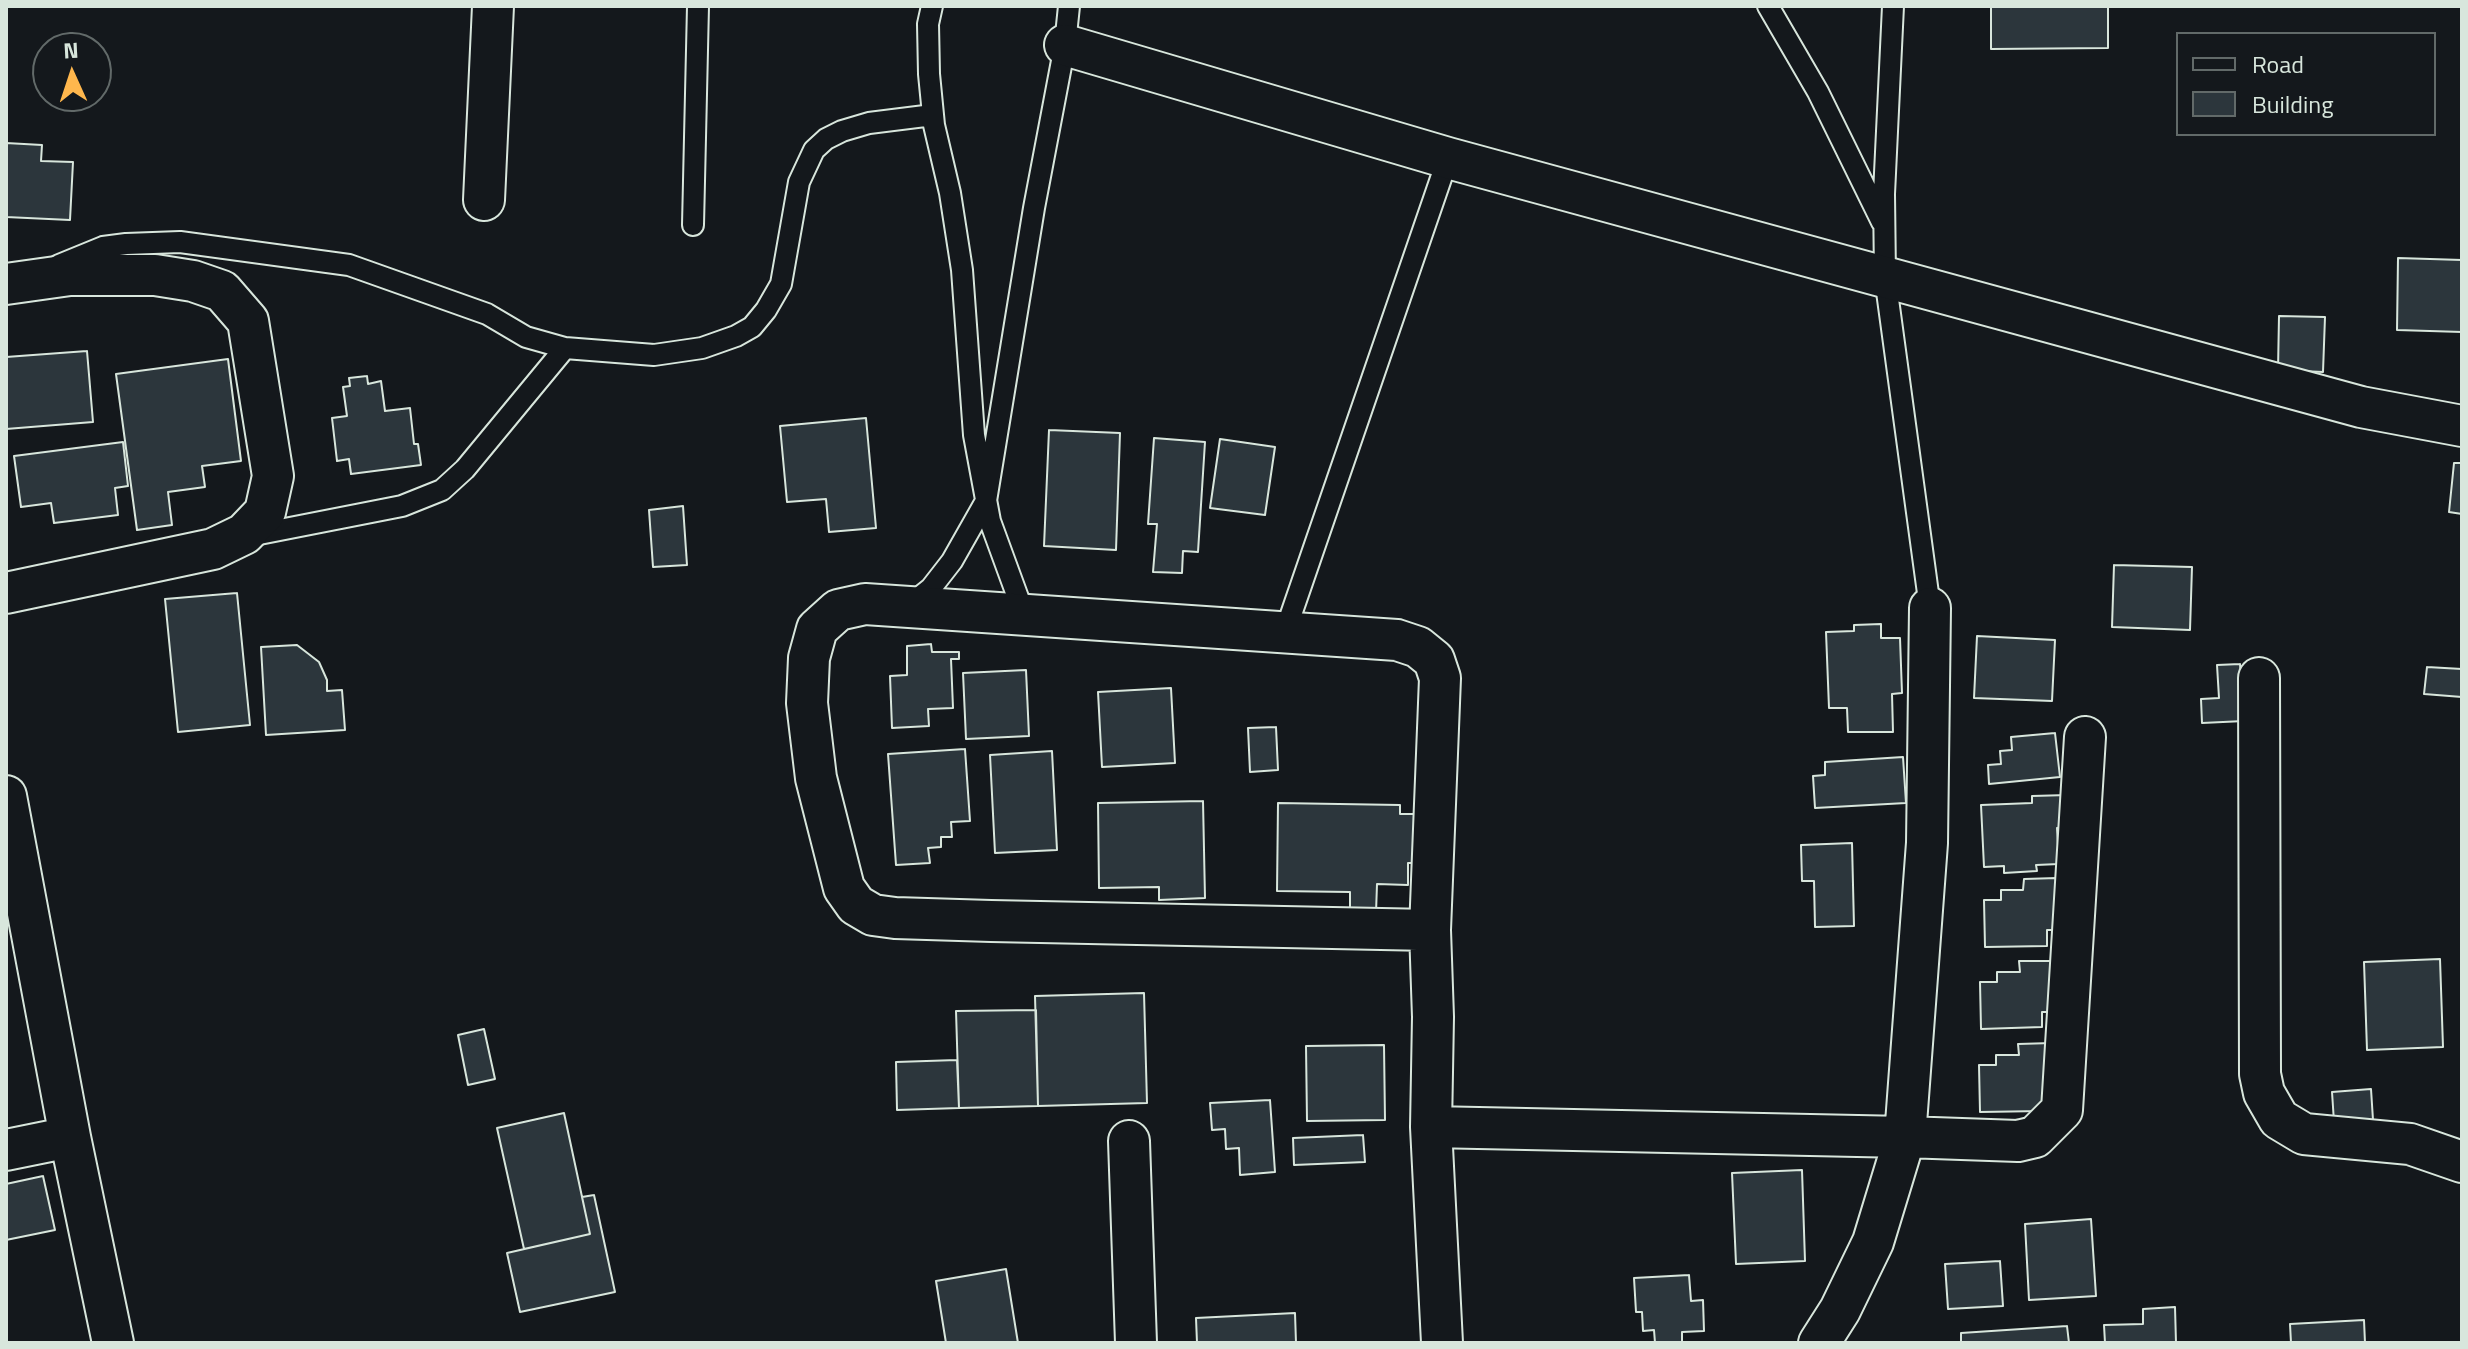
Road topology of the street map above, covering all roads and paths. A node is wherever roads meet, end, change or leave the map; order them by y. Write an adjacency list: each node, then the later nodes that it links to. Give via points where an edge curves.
1 (493, 6): 10 (street)
2 (698, 6): 11 (lane)
3 (932, 6): 8 (lane, via 928,24)
4 (1069, 6): 7 (lane)
5 (1768, 6): 12 (lane, via 1818,92)
6 (1893, 6): 12 (lane)
7 (1065, 45): 9 (street); 17 (lane)
8 (933, 115): 15 (lane, via 869,123 842,131 814,150 799,182 781,284 752,327 702,348 654,355); 17 (lane, via 962,270 974,435)
9 (1448, 158): 13 (street); 23 (lane)
10 (484, 200)
11 (693, 225)
12 (1884, 226): 13 (lane)
13 (1885, 277): 16 (street, via 2361,407); 21 (lane)
14 (8, 284): 15 (lane, via 103,247 180,242 349,265); 18 (street, via 70,275 155,275 222,291 248,321 273,476 265,512 244,534)
15 (565, 348): 18 (lane, via 442,490 402,506)
16 (2462, 426)
17 (986, 501): 20 (lane, via 945,570); 22 (lane)
18 (229, 540): 19 (street, via 213,549)
19 (6, 593)
20 (908, 607): 22 (street); 27 (street, via 865,604 838,610 817,629 809,658 807,703 816,778 844,888 856,905 873,915 895,918)
21 (1930, 608): 30 (street, via 1927,843)
22 (1024, 614): 23 (street)
23 (1285, 632): 27 (street, via 1397,640 1434,660 1440,678)
24 (2259, 678): 33 (street, via 2264,1093 2279,1119 2304,1134 2410,1144)
25 (2085, 737): 30 (street, via 2062,1110 2035,1137 2018,1141)
26 (6, 796): 29 (street)
27 (1430, 930): 28 (street)
28 (1431, 1127): 30 (street); 36 (street)
29 (70, 1137): 32 (street); 34 (street)
30 (1905, 1137): 37 (street, via 1873,1242)
31 (1129, 1141): 35 (street)
32 (6, 1150)
33 (2462, 1162)
34 (113, 1343)
35 (1136, 1343)
36 (1442, 1343)
37 (1819, 1343)

